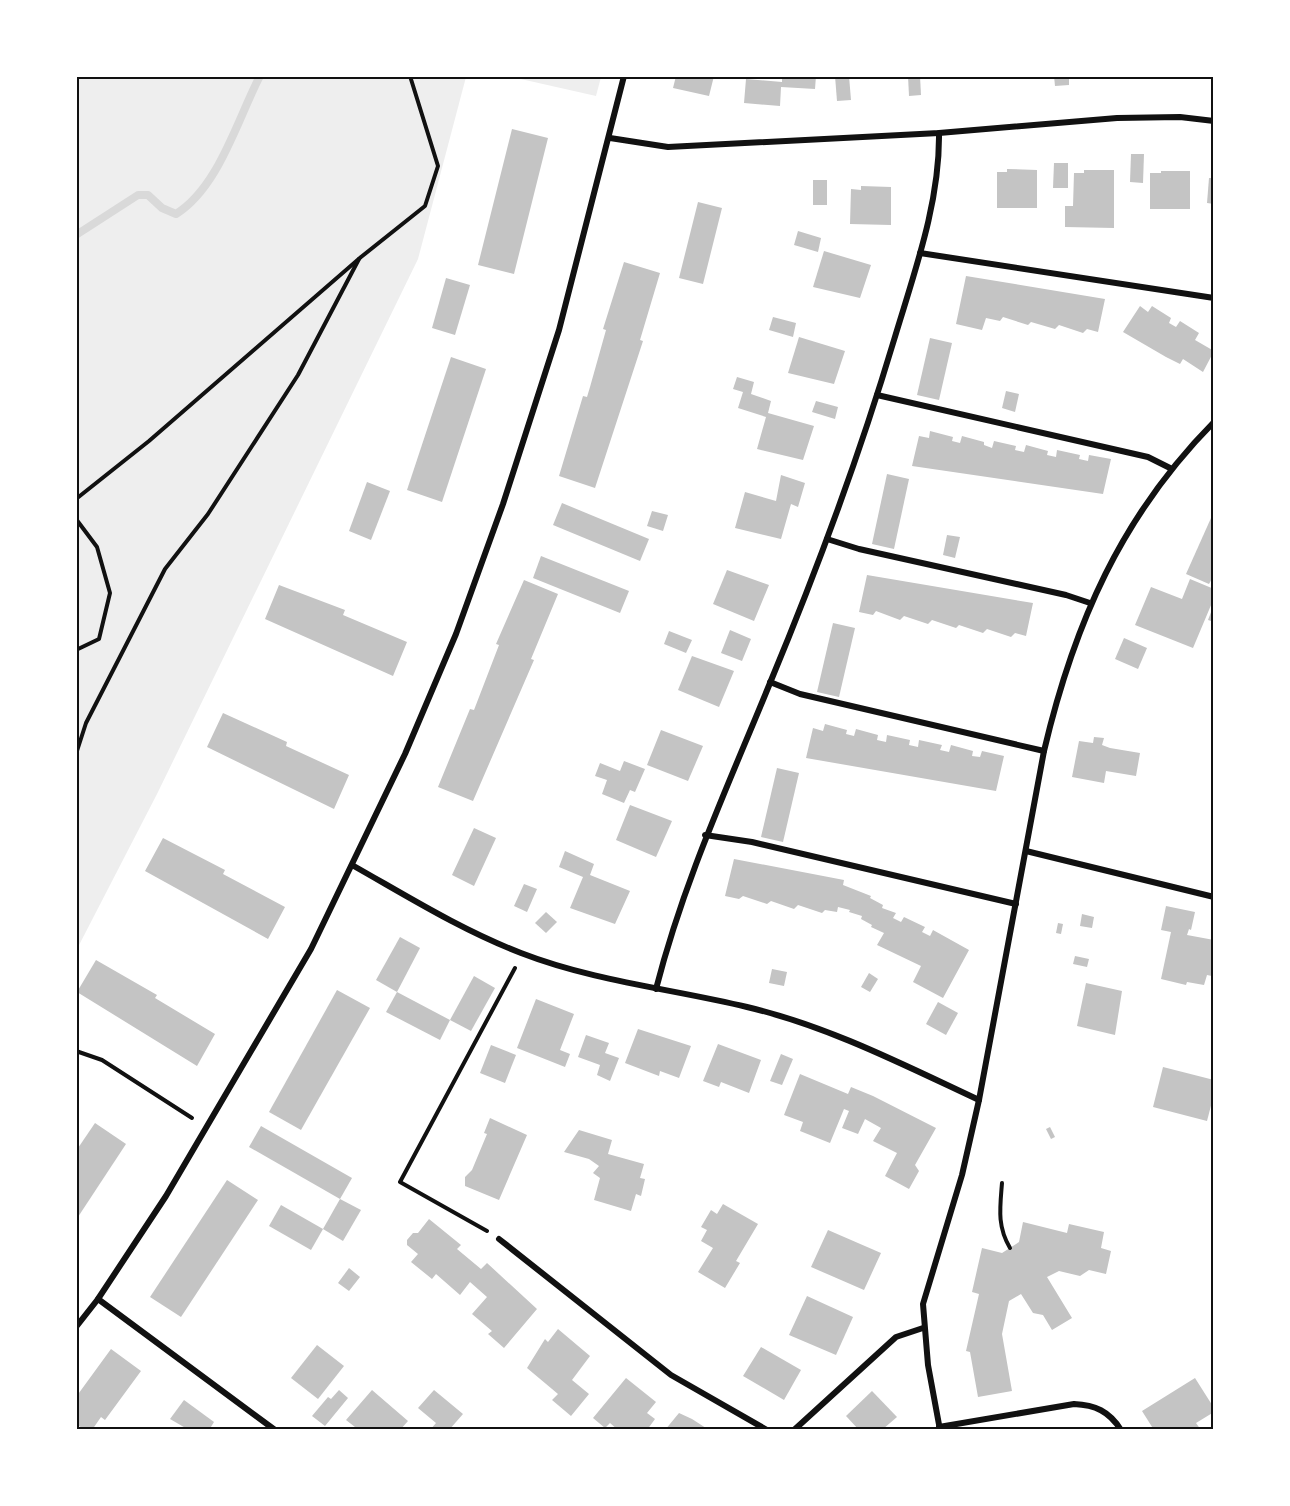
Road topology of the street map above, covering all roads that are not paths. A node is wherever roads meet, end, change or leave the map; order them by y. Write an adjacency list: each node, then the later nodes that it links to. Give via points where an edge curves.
1 (624, 76): 4 (street)
2 (1214, 121): 3 (street, via 1118,118)
3 (939, 133): 4 (street, via 668,147); 5 (street, via 940,166)
4 (610, 138): 16 (street, via 559,330 503,504 456,634)
5 (920, 253): 6 (street); 7 (street)
6 (1214, 298)
7 (877, 395): 9 (street, via 1148,457); 10 (street)
8 (1214, 422): 9 (street)
9 (1170, 468): 11 (street, via 1115,553)
10 (827, 539): 11 (street); 12 (street)
11 (1090, 603): 13 (street, via 1060,686)
12 (770, 682): 13 (street, via 800,694); 14 (street)
13 (1044, 751): 15 (street)
14 (705, 835): 18 (street, via 752,842); 19 (street, via 680,900)
15 (1026, 851): 17 (street); 18 (street)
16 (352, 865): 19 (street, via 443,917 522,954); 22 (street, via 311,949 166,1196)
17 (1214, 897)
18 (1016, 904): 20 (street)
19 (656, 989): 20 (street, via 748,1007 850,1041)
20 (979, 1100): 24 (street, via 962,1175 923,1304)
21 (499, 1239): 27 (street, via 671,1375)
22 (98, 1299): 23 (street); 26 (street)
23 (76, 1327)
24 (923, 1328): 25 (street); 28 (street, via 896,1337)
25 (940, 1428): 29 (street, via 1074,1404 1092,1405 1107,1413)
26 (275, 1430)
27 (767, 1430)
28 (794, 1430)
29 (1121, 1430)

